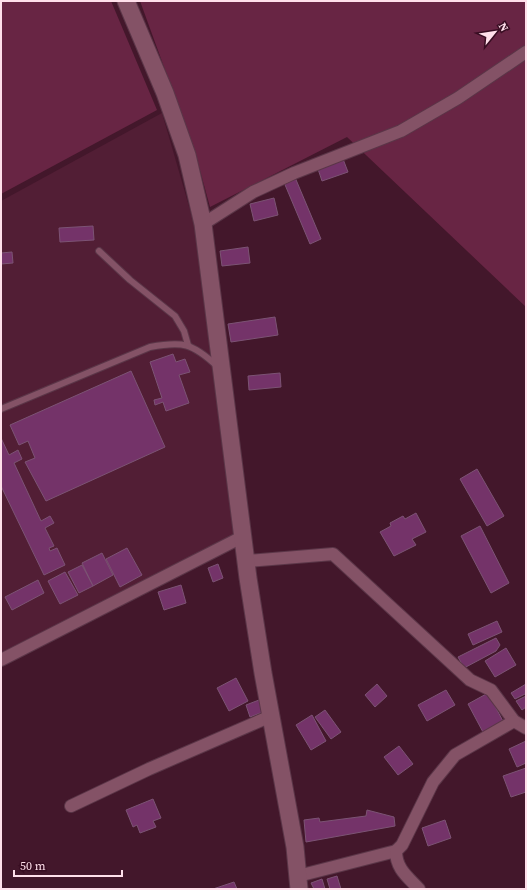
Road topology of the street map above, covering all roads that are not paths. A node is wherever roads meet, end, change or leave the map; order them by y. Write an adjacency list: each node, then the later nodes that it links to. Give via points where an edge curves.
1 (126, 1): 3 (street, via 187,155)
2 (526, 52): 3 (street, via 458,98 401,131 287,176 253,192)
3 (203, 224): 6 (street)
4 (99, 251): 5 (lane, via 175,316 184,331)
5 (188, 345): 6 (lane, via 202,352); 7 (lane, via 171,343 150,347)
6 (221, 370): 8 (street)
7 (1, 409)
8 (244, 536): 9 (street); 10 (street)
9 (247, 561): 11 (street); 12 (street, via 333,554 470,680 490,690)
10 (1, 660)
11 (271, 716): 14 (street, via 148,769); 16 (street)
12 (514, 721): 13 (street); 15 (street, via 455,755 432,782 402,845)
13 (526, 728)
14 (71, 806)
15 (396, 851): 16 (street); 17 (street, via 402,872)
16 (299, 882)
17 (419, 889)

